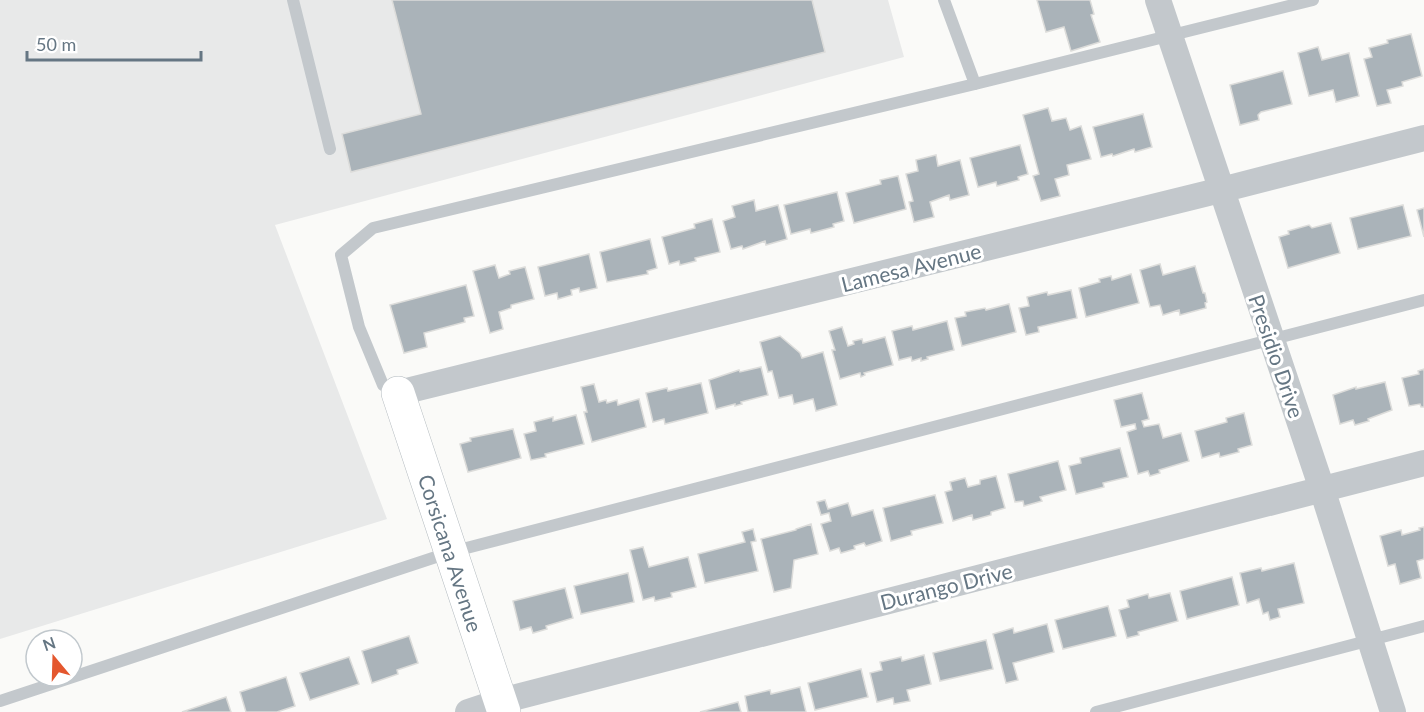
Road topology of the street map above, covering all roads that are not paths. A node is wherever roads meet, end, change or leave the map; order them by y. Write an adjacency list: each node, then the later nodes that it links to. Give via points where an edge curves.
1 (293, 0): 8 (lane)
2 (944, 0): 6 (lane)
3 (1158, 0): 5 (street, Presidio Drive)
4 (1313, 0): 5 (lane)
5 (1169, 35): 6 (lane); 9 (street, Presidio Drive)
6 (975, 84): 12 (lane, via 373,228 341,255 359,327 383,385)
7 (1424, 138): 9 (street, Lamesa Avenue)
8 (330, 149)
9 (1221, 190): 11 (street, Presidio Drive); 12 (street, Lamesa Avenue)
10 (1424, 300): 11 (lane)
11 (1271, 339): 14 (street, Presidio Drive); 15 (lane)
12 (398, 393): 15 (street, Corsicana Avenue)
13 (1424, 463): 14 (street, Durango Drive)
14 (1322, 489): 17 (street, Presidio Drive); 19 (street, Durango Drive)
15 (451, 552): 18 (lane); 19 (street, Corsicana Avenue)
16 (1424, 626): 17 (lane)
17 (1370, 639): 21 (lane); 22 (street, Presidio Drive)
18 (0, 701)
19 (502, 707): 20 (street, Durango Drive)
20 (468, 712)
21 (1096, 712)
22 (1393, 712)

